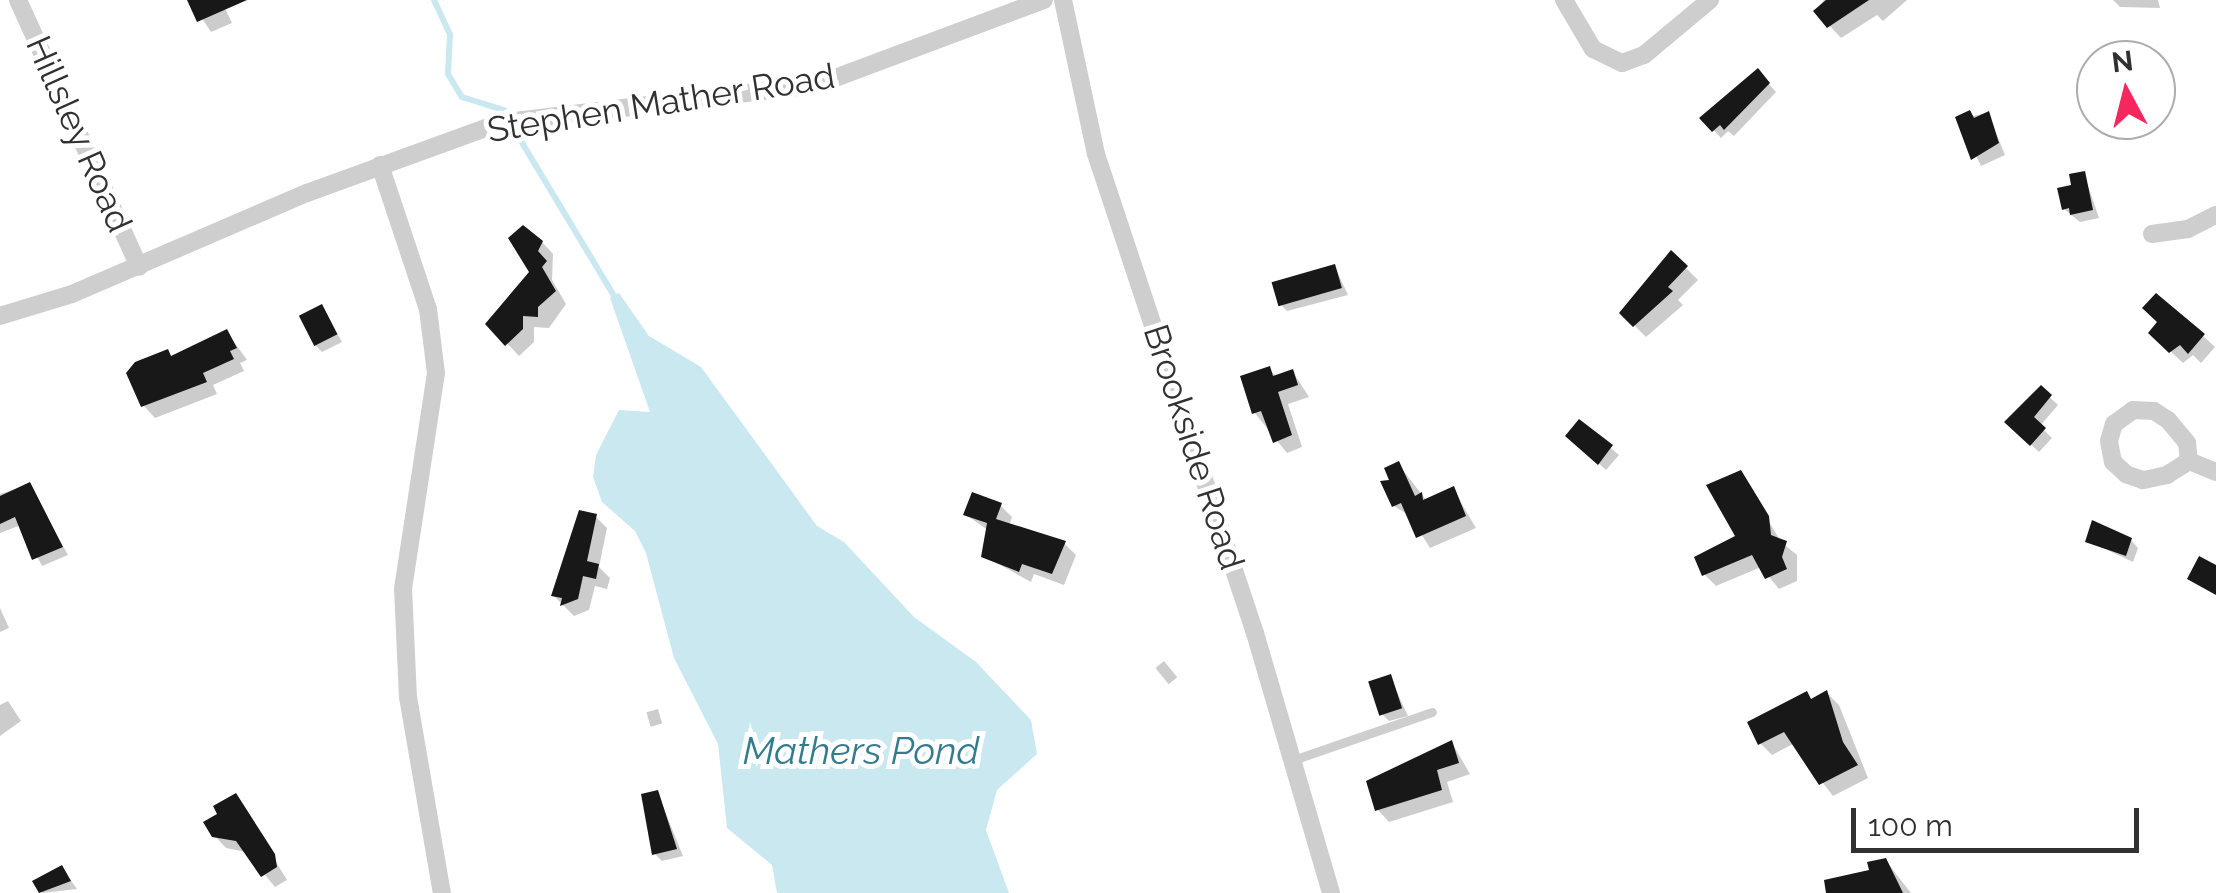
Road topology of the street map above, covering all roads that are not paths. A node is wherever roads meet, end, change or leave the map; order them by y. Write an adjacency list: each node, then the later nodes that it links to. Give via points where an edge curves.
1 (18, 0): 9 (street, Hillsley Road)
2 (1044, 0): 6 (street, Stephen Mather Road, via 819,84 526,116)
3 (1063, 0): 14 (street, Brookside Road, via 1096,154)
4 (1564, 0): 5 (street, via 1593,49 1622,63 1644,55)
5 (1710, 0)
6 (380, 165): 9 (street, Stephen Mather Road); 15 (street, via 428,309 436,373 403,588 408,697)
7 (2216, 215): 8 (street, via 2188,229)
8 (2152, 234)
9 (139, 267): 10 (street, Stephen Mather Road)
10 (0, 316)
11 (2189, 461): 11 (street, via 2166,476 2143,480 2126,474 2113,462 2108,441 2114,424 2133,410 2154,411 2179,431); 12 (street)
12 (2216, 472)
13 (1432, 712): 14 (lane)
14 (1293, 760): 16 (street, Brookside Road)
15 (442, 893)
16 (1332, 893)

